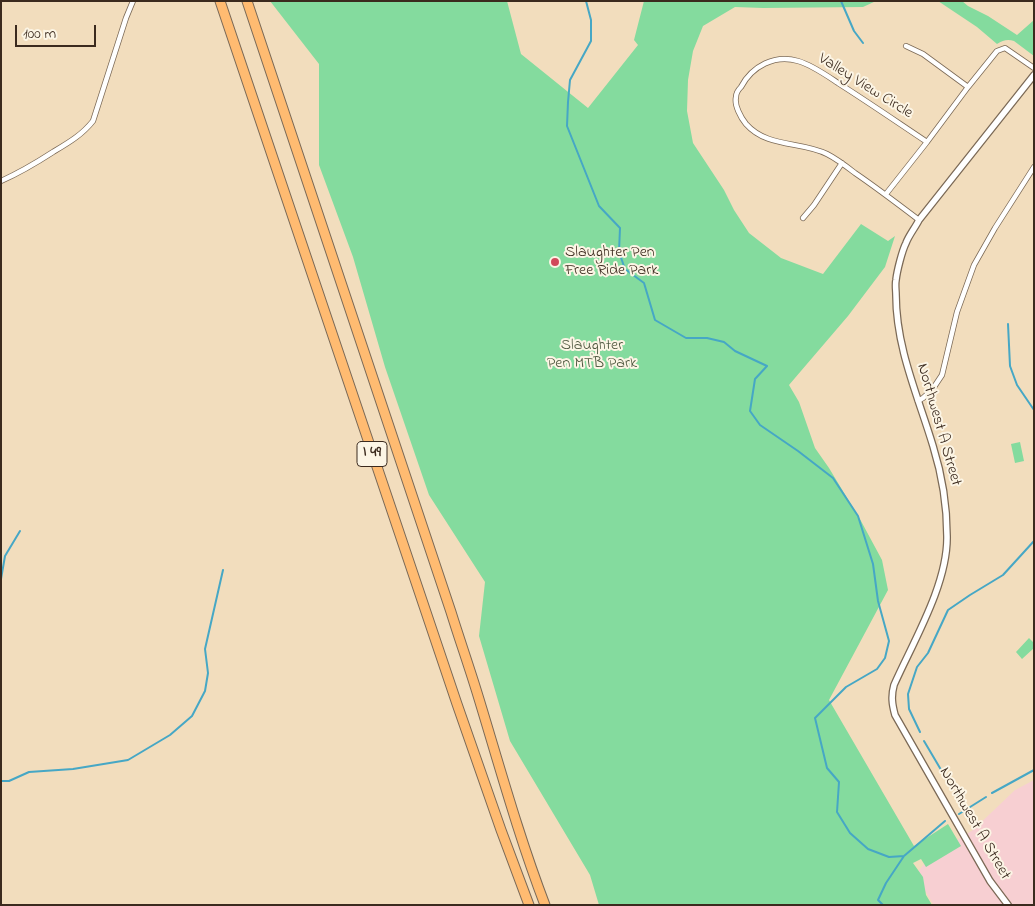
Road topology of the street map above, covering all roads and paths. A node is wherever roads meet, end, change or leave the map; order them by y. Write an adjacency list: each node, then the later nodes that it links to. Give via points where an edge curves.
1 (132, 1): 11 (street, via 94,121 72,140)
2 (220, 1): 16 (highway, I 49, via 447,676)
3 (247, 1): 17 (highway, I 49)
4 (906, 46): 7 (street, via 923,54)
5 (1034, 68): 7 (street, via 1006,48 997,51)
6 (1034, 75): 14 (street, Northwest A Street)
7 (968, 87): 8 (street)
8 (927, 142): 9 (street, Valley View Circle, via 825,75 798,61 782,59 753,70 735,98 738,112 747,125 762,136 814,148); 12 (street)
9 (842, 163): 12 (street, Valley View Circle); 13 (street)
10 (1034, 167): 15 (street, via 974,265 942,375 932,390)
11 (1, 181)
12 (886, 194): 14 (street, Valley View Circle)
13 (803, 218)
14 (919, 220): 15 (street, Northwest A Street, via 905,244 896,280 896,314)
15 (918, 400): 18 (street, Northwest A Street, via 941,474 947,538 937,586 894,685 892,704 895,715 990,881)
16 (529, 905)
17 (545, 905)
18 (1008, 905)

